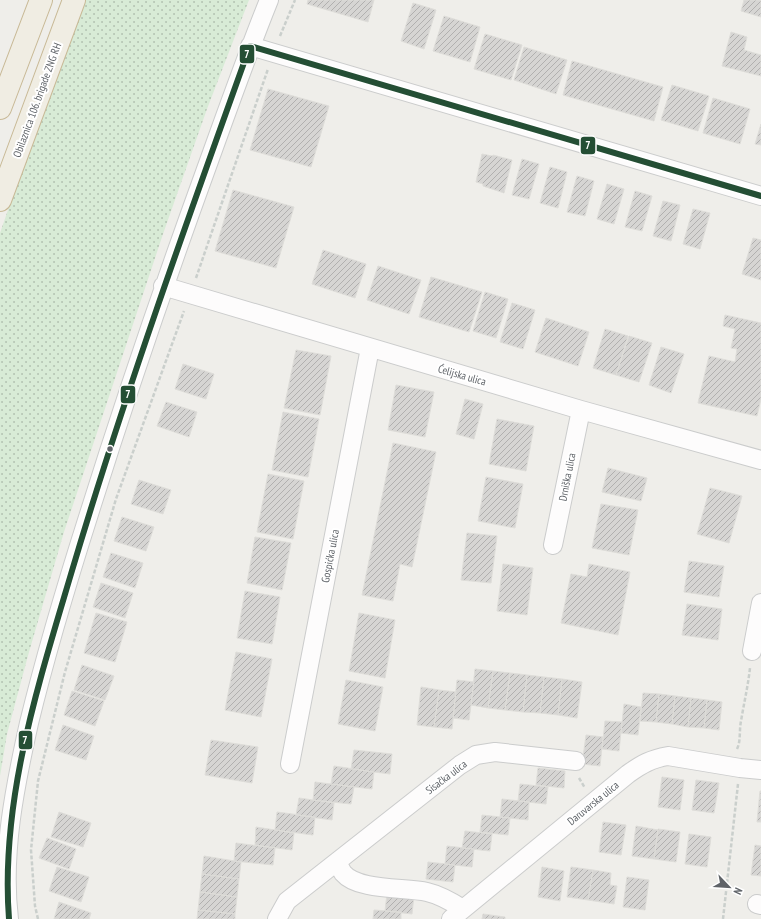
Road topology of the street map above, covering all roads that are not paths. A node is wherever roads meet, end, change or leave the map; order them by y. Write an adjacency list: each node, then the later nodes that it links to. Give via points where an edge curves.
1 (41, 0): 5 (highway)
2 (74, 0): 7 (highway, Obilaznica 106. brigade ZNG RH)
3 (269, 0): 4 (street)
4 (250, 46): 6 (street); 8 (street)
5 (0, 108)
6 (761, 196)
7 (0, 200)
8 (163, 286): 9 (street, Ćelijska ulica); 20 (street, via 116,427 38,685 12,815 7,878)
9 (370, 348): 10 (street, Ćelijska ulica); 16 (street, Gospićka ulica)
10 (581, 410): 11 (street, Ćelijska ulica); 12 (street, Drniška ulica)
11 (761, 460)
12 (553, 545)
13 (761, 603): 14 (street)
14 (752, 651)
15 (576, 761): 18 (street, Sisačka ulica, via 495,752 476,755)
16 (290, 764)
17 (761, 770): 19 (street, Daruvarska ulica, via 737,762 668,756 645,762)
18 (337, 862): 19 (street, via 344,874 357,881 372,886 427,892 443,898); 21 (street, Sisačka ulica, via 287,901)
19 (457, 914)
20 (9, 919)
21 (277, 919)

